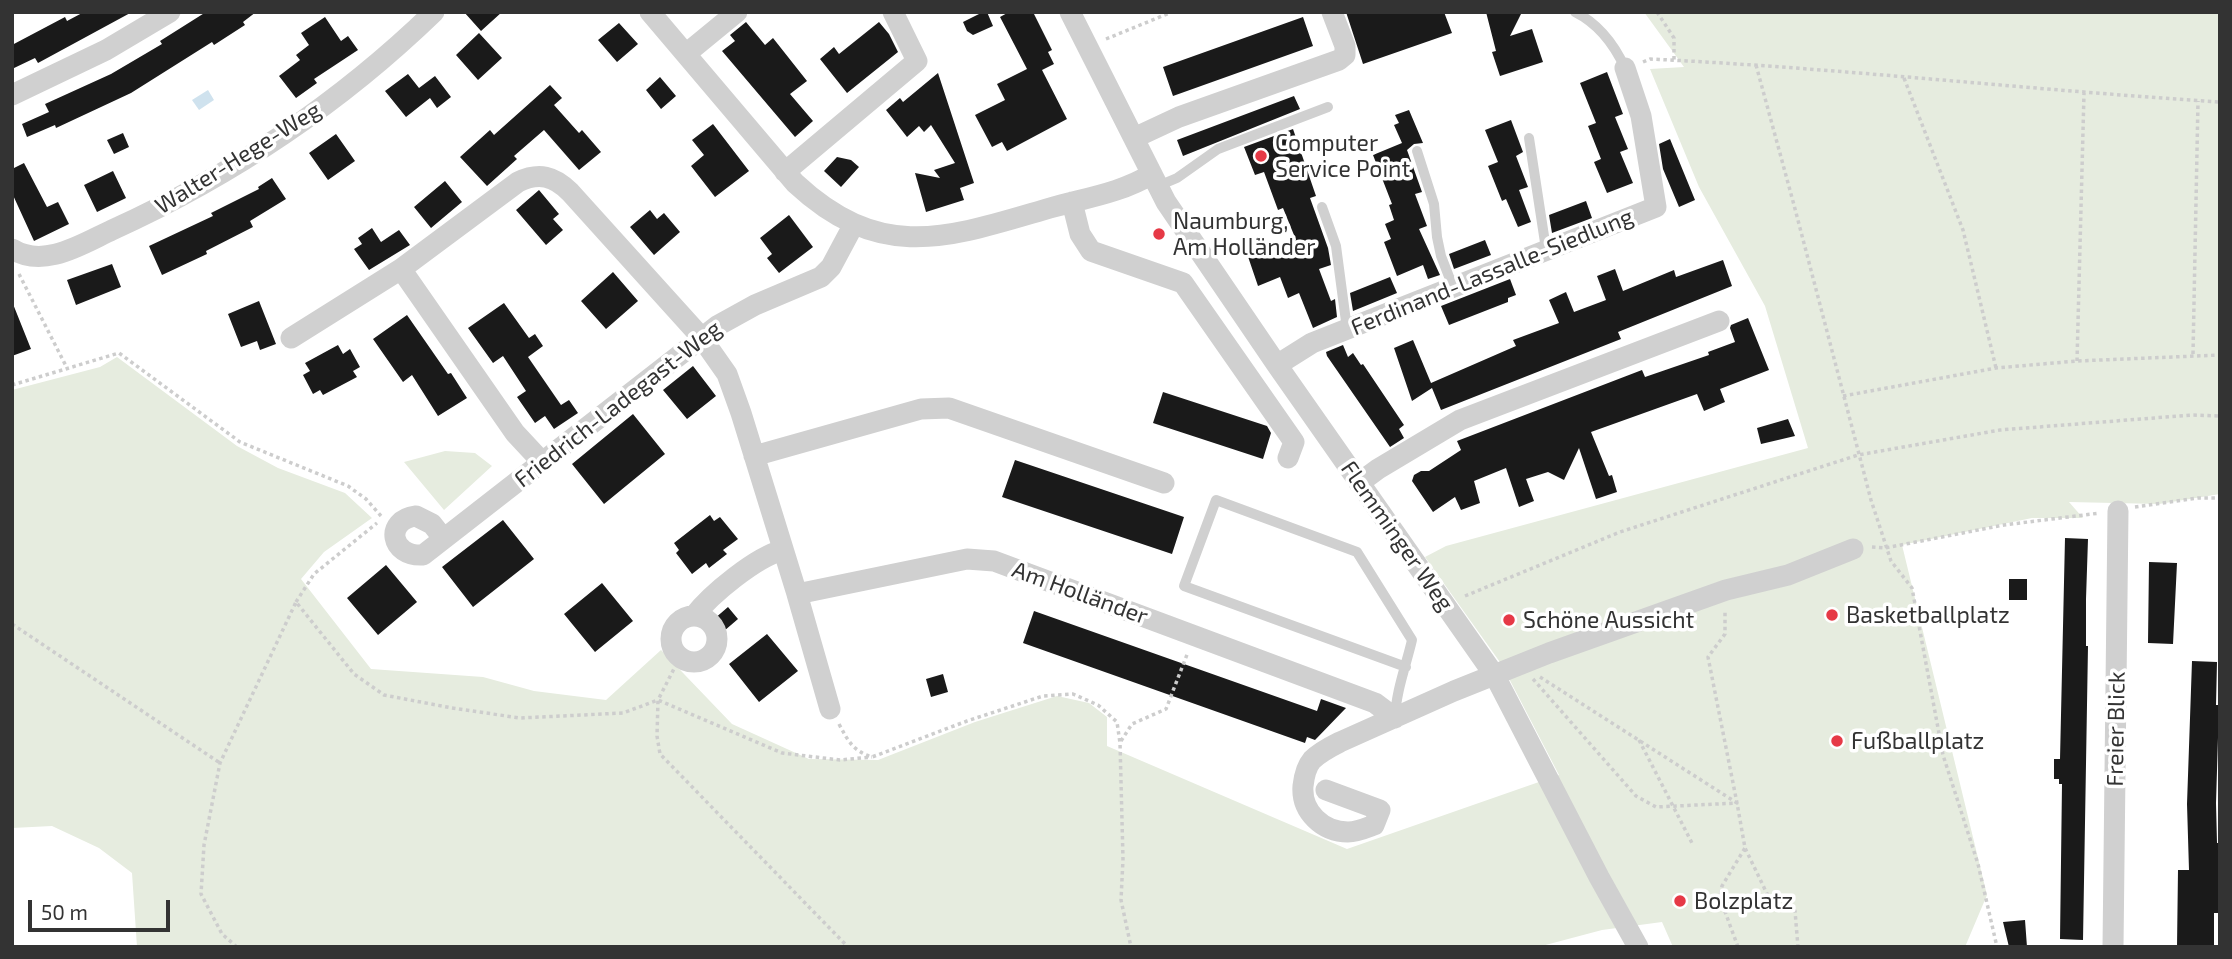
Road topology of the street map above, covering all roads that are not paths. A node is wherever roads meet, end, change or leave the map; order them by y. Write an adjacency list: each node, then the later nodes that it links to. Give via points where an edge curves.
1 (170, 12): 11 (street, via 106,50)
2 (434, 12): 22 (street, Walter-Hege-Weg, via 308,118 201,186 60,253)
3 (650, 12): 9 (street)
4 (737, 12): 9 (street)
5 (893, 12): 16 (street, via 917,61)
6 (1070, 12): 13 (street, Flemminger Weg)
7 (1332, 12): 13 (street, via 1345,46 1345,55 1339,60 1179,117)
8 (1574, 12): 10 (lane, via 1609,38)
9 (687, 53): 16 (street)
10 (1625, 68): 21 (street, Ferdinand-Lassalle-Siedlung, via 1641,116 1656,207)
11 (12, 95)
12 (1328, 107): 17 (lane, via 1218,149 1177,177)
13 (1134, 138): 17 (street, Flemminger Weg)
14 (1529, 138): 21 (lane)
15 (1417, 151): 24 (lane, via 1432,196 1441,256)
16 (785, 172): 20 (street, via 808,196)
17 (1155, 180): 18 (street); 29 (street, Flemminger Weg)
18 (1072, 202): 20 (street, via 937,237 897,236); 31 (street, via 1080,234 1091,251 1183,283 1294,442)
19 (1322, 207): 26 (lane, via 1336,246)
20 (854, 224): 27 (street, Friedrich-Ladegast-Weg, via 821,277 735,315)
21 (1546, 249): 24 (street, Ferdinand-Lassalle-Siedlung)
22 (14, 258)
23 (401, 269): 27 (street, via 518,182 538,175 548,177 570,192); 28 (street); 32 (street, via 515,433)
24 (1453, 287): 26 (street, Ferdinand-Lassalle-Siedlung)
25 (1719, 321): 34 (street, via 1460,421)
26 (1347, 329): 29 (street, Ferdinand-Lassalle-Siedlung, via 1312,343)
27 (701, 337): 30 (street, via 727,374); 32 (street, Friedrich-Ladegast-Weg)
28 (291, 338)
29 (1277, 365): 34 (street, Flemminger Weg)
30 (754, 456): 33 (street, via 921,409 949,408); 38 (street)
31 (1288, 458)
32 (542, 462): 36 (street, Friedrich-Ladegast-Weg)
33 (1164, 483)
34 (1359, 483): 42 (street, Flemminger Weg)
35 (2118, 511): 47 (street, Freier Blick)
36 (443, 538): 36 (street, Friedrich-Ladegast-Weg, via 423,555 407,554 395,541 389,524 416,516 432,524)
37 (1853, 549): 42 (street, via 1788,575 1726,590)
38 (783, 550): 39 (street); 40 (street, via 762,557)
39 (797, 594): 43 (street); 44 (street, Am Holländer, via 967,559 994,561 1376,703)
40 (694, 616): 40 (street, via 713,627 716,643 709,656 694,662 680,657 671,646 672,632 680,620)
41 (1406, 667): 41 (lane, via 1184,586 1216,500 1357,552 1412,640); 44 (lane, via 1395,699)
42 (1495, 676): 44 (street); 46 (street, Flemminger Weg)
43 (830, 709)
44 (1395, 718): 45 (street, via 1323,751 1305,773 1305,802 1319,823 1345,832 1374,825 1380,810)
45 (1326, 790)
46 (1638, 947)
47 (2113, 947)

